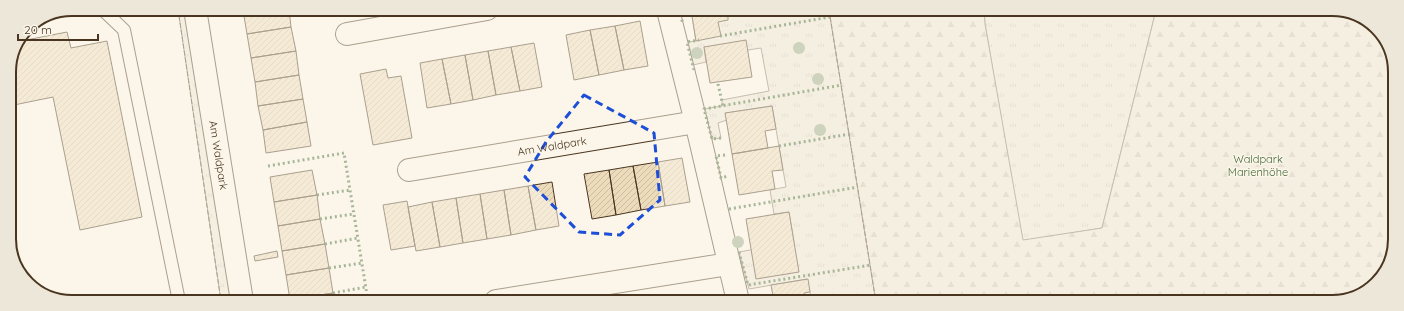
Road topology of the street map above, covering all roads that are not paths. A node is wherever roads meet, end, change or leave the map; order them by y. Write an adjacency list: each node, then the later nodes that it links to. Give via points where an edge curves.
1 (109, 16): 9 (lane, via 124,30)
2 (196, 16): 10 (street, Am Waldpark)
3 (448, 16): 5 (street)
4 (670, 16): 6 (street)
5 (347, 34)
6 (696, 122): 7 (street, Am Waldpark); 8 (street)
7 (409, 170)
8 (729, 264): 11 (street); 12 (street)
9 (178, 295)
10 (241, 295)
11 (534, 295)
12 (737, 295)

